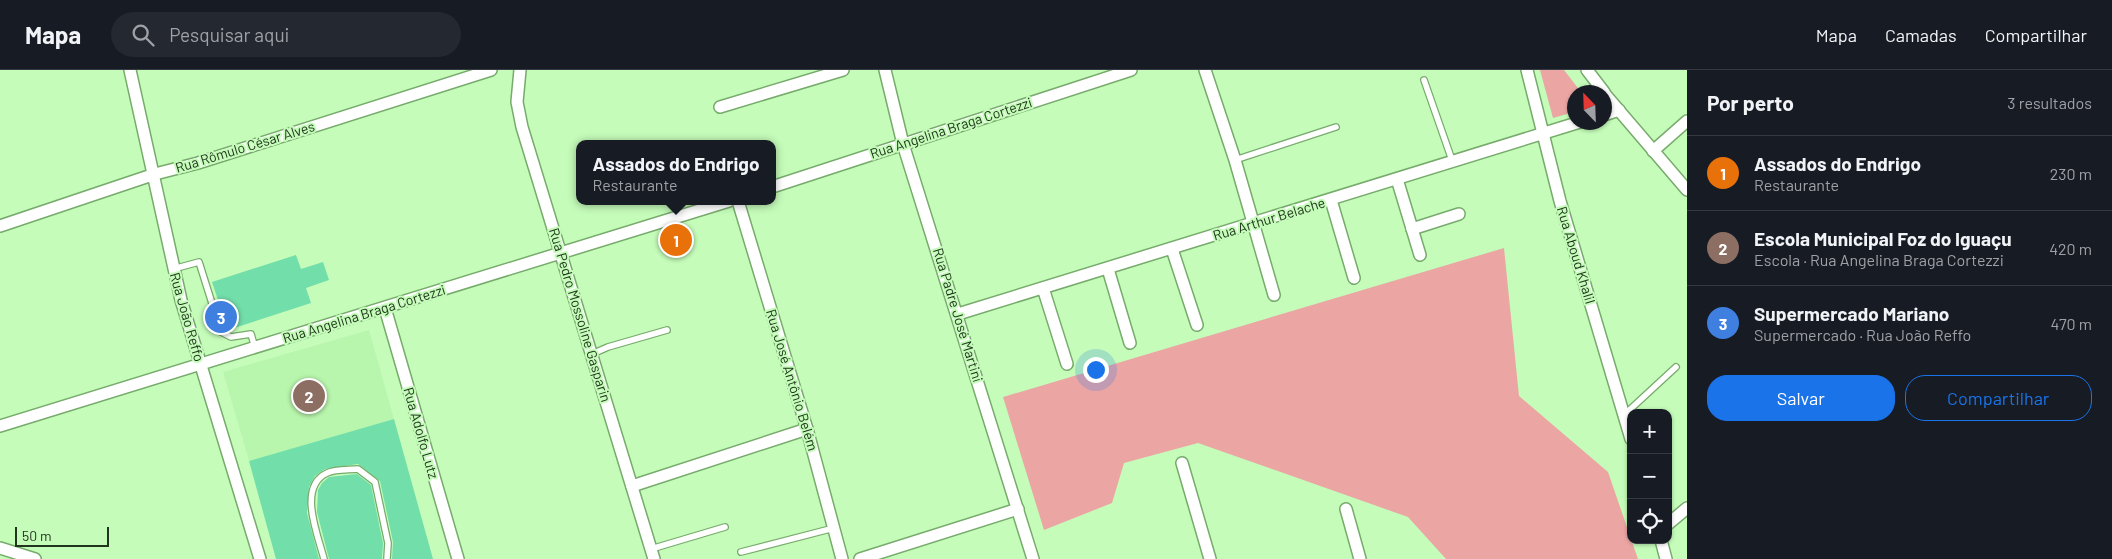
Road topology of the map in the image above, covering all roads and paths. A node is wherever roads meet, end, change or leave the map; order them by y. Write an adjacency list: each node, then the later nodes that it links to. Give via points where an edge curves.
1 (130, 70): 24 (street, Rua João Reffo)
2 (491, 70): 24 (street, Rua Rômulo César Alves, via 198,164)
3 (520, 70): 36 (street, Rua Pedro Mossoline Gasparin, via 517,102 522,127)
4 (843, 70): 13 (street)
5 (884, 70): 20 (street, Rua Padre José Martini)
6 (1131, 70): 20 (street, Rua Angelina Braga Cortezzi)
7 (1205, 70): 22 (street)
8 (1527, 70): 19 (street, Rua Aboud Khalil)
9 (1587, 70): 11 (street)
10 (1424, 80): 23 (lane)
11 (1598, 85)
12 (1612, 103): 14 (street)
13 (720, 107)
14 (1618, 110): 15 (street); 21 (street)
15 (1612, 112)
16 (1687, 121): 21 (street)
17 (1567, 126): 19 (street, Rua Arthur Belache)
18 (1336, 127): 22 (lane)
19 (1542, 134): 23 (street, Rua Arthur Belache); 53 (street, Rua Aboud Khalil)
20 (903, 144): 26 (street, Rua Angelina Braga Cortezzi); 44 (street, Rua Padre José Martini)
21 (1653, 151): 27 (street)
22 (1235, 160): 32 (street)
23 (1453, 163): 25 (street, Rua Arthur Belache)
24 (155, 174): 33 (street, Rua Rômulo César Alves); 38 (street, Rua João Reffo)
25 (1397, 179): 28 (street, Rua Arthur Belache); 34 (street)
26 (776, 186)
27 (1687, 190)
28 (1331, 200): 32 (street, Rua Arthur Belache); 40 (street)
29 (715, 205): 36 (street, Rua Angelina Braga Cortezzi)
30 (739, 205): 56 (street, Rua José Antônio Belém)
31 (1459, 214): 34 (street)
32 (1254, 224): 35 (street, Rua Arthur Belache); 42 (street)
33 (0, 226)
34 (1412, 229): 37 (street)
35 (1172, 249): 39 (street, Rua Arthur Belache); 45 (street)
36 (560, 252): 43 (street, Rua Angelina Braga Cortezzi); 49 (street, Rua Pedro Mossoline Gasparin)
37 (1420, 255)
38 (174, 269): 48 (lane, via 199,262 220,332 231,337 251,334); 50 (street, Rua João Reffo)
39 (1108, 269): 41 (street, Rua Arthur Belache); 47 (street)
40 (1354, 278)
41 (1043, 288): 44 (street, Rua Arthur Belache); 51 (street)
42 (1274, 295)
43 (385, 308): 48 (street, Rua Angelina Braga Cortezzi); 73 (street, Rua Adolfo Lutz)
44 (958, 314): 59 (street, Rua Padre José Martini)
45 (1197, 325)
46 (667, 330): 49 (lane)
47 (1130, 343)
48 (255, 348): 50 (street, Rua Angelina Braga Cortezzi)
49 (592, 354): 58 (street, Rua Pedro Mossoline Gasparin)
50 (201, 364): 55 (street, Rua Angelina Braga Cortezzi); 70 (street, Rua João Reffo)
51 (1066, 364)
52 (1676, 368): 53 (lane)
53 (1624, 415): 54 (street, Rua Aboud Khalil)
54 (1627, 425)
55 (0, 426)
56 (808, 429): 58 (street); 64 (street, Rua José Antônio Belém)
57 (1182, 464): 77 (street)
58 (632, 486): 68 (street, Rua Pedro Mossoline Gasparin)
59 (1018, 509): 75 (street); 76 (street, Rua Padre José Martini)
60 (1346, 509): 78 (street)
61 (1686, 509): 62 (street)
62 (1672, 521)
63 (725, 527): 68 (lane)
64 (834, 528): 67 (lane); 74 (street, Rua José Antônio Belém)
65 (1662, 544): 79 (street)
66 (0, 548): 69 (street)
67 (741, 552)
68 (652, 554)
69 (34, 559)
70 (260, 559)
71 (324, 559): 72 (lane, via 310,499 311,489 328,472 358,469 375,482 388,543)
72 (387, 559)
73 (458, 559)
74 (842, 559)
75 (860, 559)
76 (1033, 559)
77 (1210, 559)
78 (1360, 559)
79 (1666, 559)

